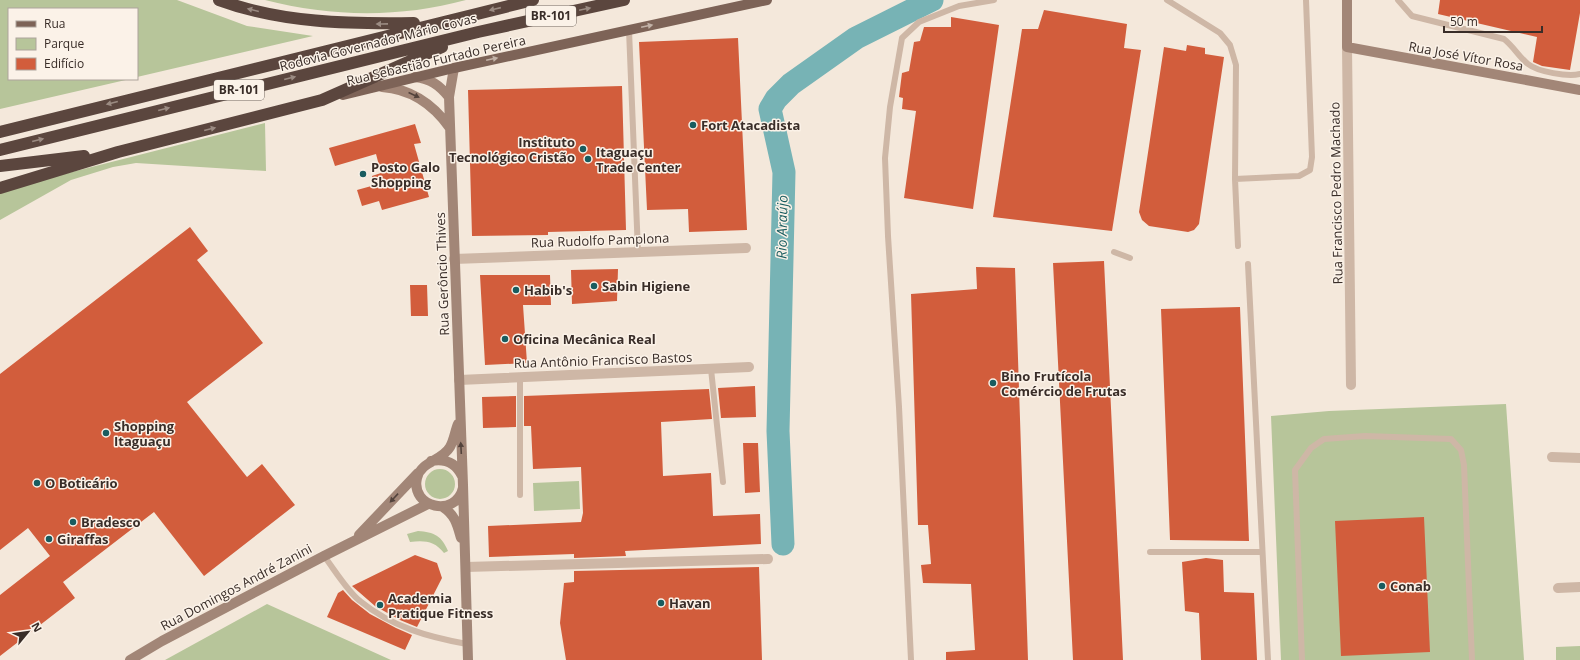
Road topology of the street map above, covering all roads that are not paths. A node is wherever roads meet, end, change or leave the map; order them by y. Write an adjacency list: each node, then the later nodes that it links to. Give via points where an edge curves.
1 (219, 0): 10 (highway, one-way to 1, via 354,24 303,19 253,10)
2 (533, 0): 10 (highway, Rodovia Governador Mário Covas / BR-101, one-way to 10)
3 (624, 0): 12 (highway, Rodovia Governador Mário Covas / BR-101, one-way to 3)
4 (767, 0): 11 (main road, Rua Sebastião Furtado Pereira, one-way to 4)
5 (994, 0): 62 (lane, via 959,6 919,22 902,38 890,106 885,158 888,236)
6 (1167, 0): 26 (lane, via 1220,33 1230,45 1236,65)
7 (1306, 0): 26 (lane, via 1312,157 1310,170 1299,176)
8 (1347, 0): 13 (main road, Rua Francisco Pedro Machado)
9 (1398, 0): 15 (lane, via 1412,16 1504,39 1514,46 1528,64 1538,69 1571,76)
10 (435, 23): 22 (highway, Rodovia Governador Mário Covas / BR-101, one-way to 22)
11 (629, 30): 14 (main road, Rua Sebastião Furtado Pereira, one-way to 11); 30 (lane)
12 (478, 32): 20 (highway); 23 (highway, Rodovia Governador Mário Covas / BR-101, one-way to 12)
13 (1347, 47): 18 (main road, Rua José Vítor Rosa); 39 (street, Rua Francisco Pedro Machado)
14 (454, 68): 16 (main road, Rua Sebastião Furtado Pereira); 19 (main road, Rua Gerôncio Thives)
15 (1580, 74)
16 (414, 77): 17 (main road, Rua Sebastião Furtado Pereira); 19 (main road, via 434,82)
17 (376, 87): 20 (main road, Rua Sebastião Furtado Pereira); 21 (main road, one-way to 21, via 397,88 418,96 441,116)
18 (1580, 90)
19 (449, 97): 21 (main road, Rua Gerôncio Thives)
20 (322, 100): 24 (highway, one-way to 20)
21 (450, 128): 33 (main road, Rua Gerôncio Thives)
22 (0, 132)
23 (0, 150)
24 (118, 152): 25 (highway); 27 (highway)
25 (0, 166)
26 (1235, 179): 28 (lane)
27 (0, 188)
28 (1238, 246)
29 (746, 248): 30 (street, Rua Rudolfo Pamplona)
30 (638, 252): 33 (street, Rua Rudolfo Pamplona)
31 (1114, 252): 32 (lane)
32 (1130, 258)
33 (454, 259): 38 (main road, Rua Gerôncio Thives)
34 (1248, 264): 52 (lane)
35 (749, 367): 36 (street, Rua Antônio Francisco Bastos)
36 (711, 369): 37 (street, Rua Antônio Francisco Bastos); 46 (lane)
37 (520, 377): 38 (street, Rua Antônio Francisco Bastos); 47 (lane)
38 (459, 380): 40 (main road, Rua Gerôncio Thives)
39 (1350, 385)
40 (460, 418): 43 (main road, via 450,448); 45 (main road, Rua Gerôncio Thives, one-way to 40)
41 (1552, 457): 42 (street)
42 (1580, 458)
43 (432, 462): 44 (main road); 45 (main road, via 450,462 459,470)
44 (421, 470): 48 (main road, via 416,483 418,492); 50 (main road, one-way to 50)
45 (463, 481): 49 (main road, via 462,493 457,500); 53 (main road, Rua Gerôncio Thives)
46 (723, 482)
47 (520, 495)
48 (428, 504): 49 (main road); 50 (main road, Rua Domingos André Zanini)
49 (443, 507): 53 (main road, via 452,513)
50 (355, 540): 54 (main road, Rua Domingos André Zanini)
51 (1150, 552): 52 (lane)
52 (1262, 552): 63 (lane)
53 (466, 555): 56 (main road)
54 (324, 556): 59 (lane, via 359,601 398,625 429,637); 60 (main road, Rua Domingos André Zanini)
55 (768, 559): 56 (street)
56 (466, 567): 59 (main road)
57 (1580, 587): 58 (street)
58 (1558, 588)
59 (467, 644): 61 (main road)
60 (130, 660)
61 (468, 660)
62 (912, 660)
63 (1268, 660)
64 (1302, 660): 65 (lane, via 1295,470 1312,448 1324,439 1365,436 1451,439 1461,450 1464,465)
65 (1472, 660)

